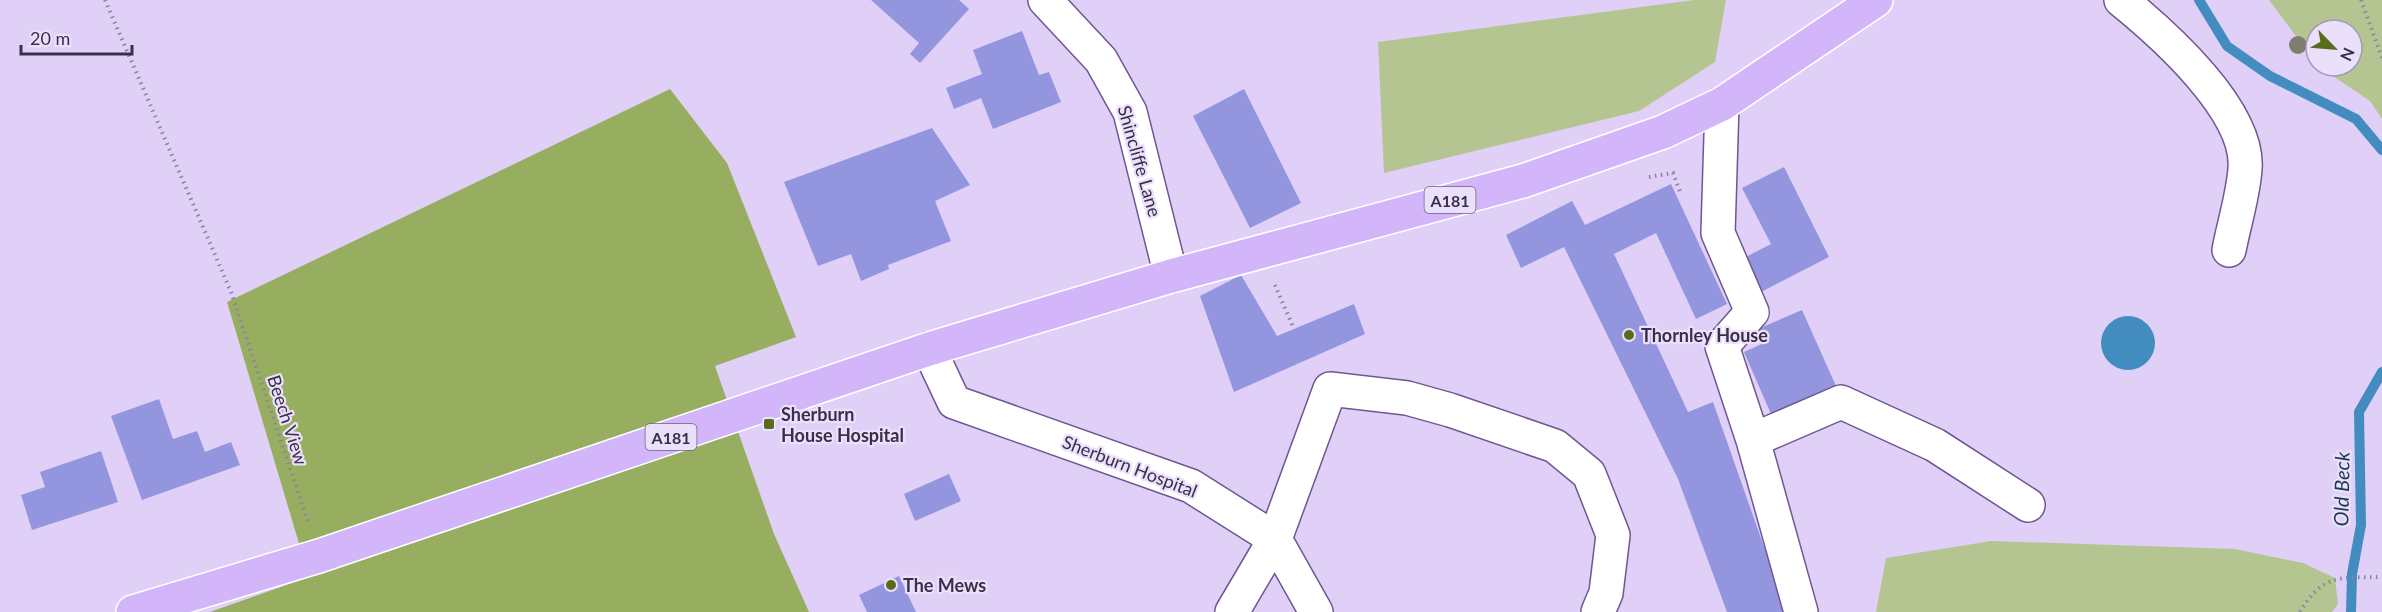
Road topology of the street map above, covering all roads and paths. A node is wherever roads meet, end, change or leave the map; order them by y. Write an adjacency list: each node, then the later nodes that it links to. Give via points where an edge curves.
1 (105, 0): 18 (path, Beech View, via 231,292)
2 (1045, 0): 12 (street, Shincliffe Lane, via 1101,60 1130,112)
3 (1876, 0): 7 (main road, A181)
4 (2121, 0): 10 (street, via 2154,27 2226,107 2243,141 2246,168)
5 (2361, 0): 6 (path)
6 (2382, 58)
7 (1722, 104): 11 (main road, A181, via 1663,132 1523,181); 15 (street, via 1718,233 1752,312 1722,346)
8 (1637, 180): 9 (path, via 1673,173)
9 (1682, 194)
10 (2229, 250)
11 (1259, 252): 12 (main road, A181); 13 (path)
12 (1171, 276): 14 (main road, A181)
13 (1294, 329)
14 (929, 349): 17 (street, Sherburn Hospital, via 954,402 1191,486); 18 (main road, A181)
15 (1753, 440): 16 (street, via 1841,402 1935,445); 24 (street)
16 (2028, 505)
17 (1275, 539): 21 (street); 22 (street, Sherburn Hospital); 23 (street, via 1330,389 1407,398 1554,446 1589,474 1613,535 1606,593)
18 (320, 556): 20 (main road, A181)
19 (2382, 577): 25 (path, via 2335,578 2309,596)
20 (134, 612)
21 (1232, 612)
22 (1316, 612)
23 (1598, 612)
24 (1801, 612)
25 (2300, 612)

